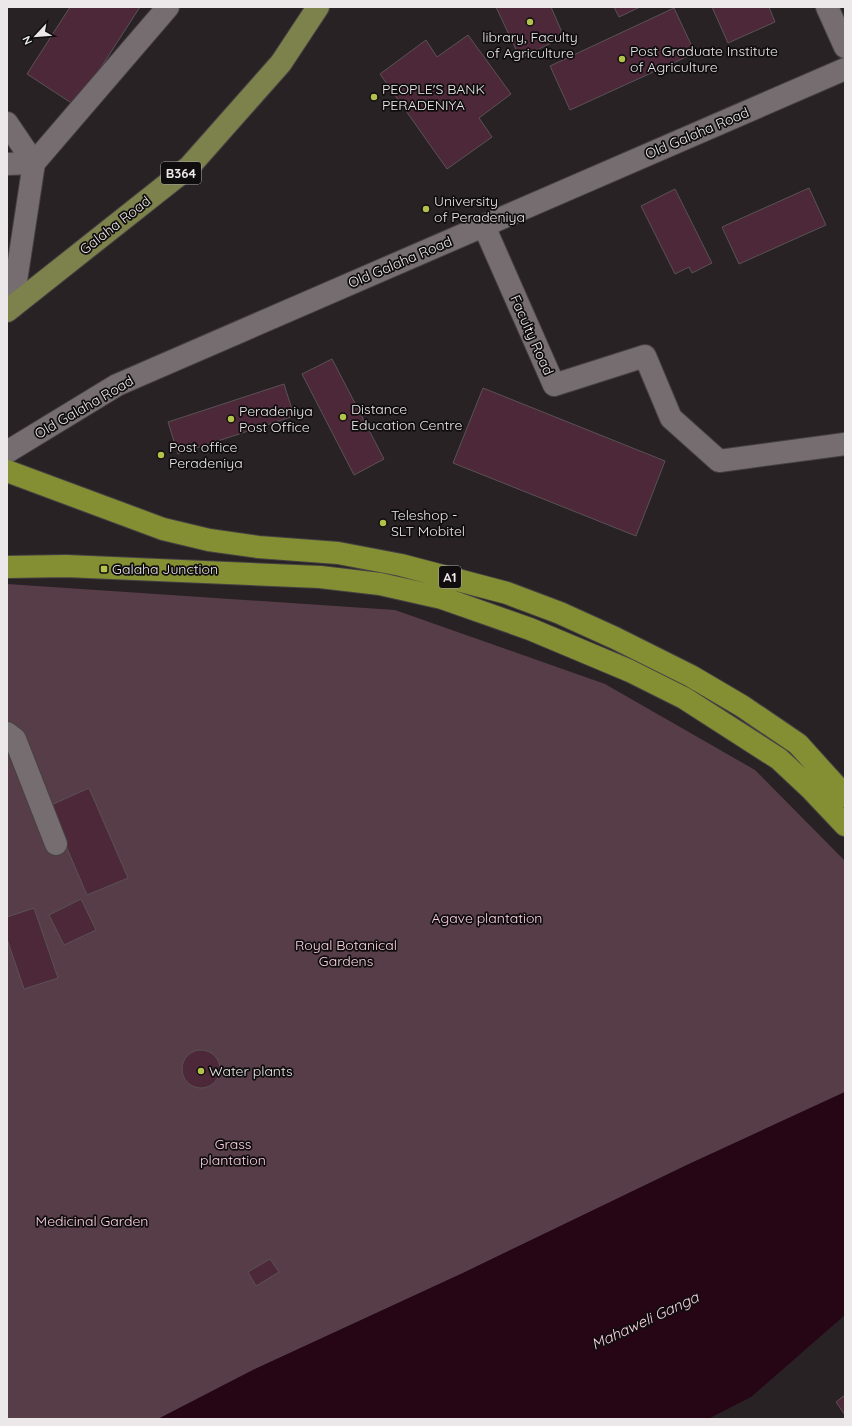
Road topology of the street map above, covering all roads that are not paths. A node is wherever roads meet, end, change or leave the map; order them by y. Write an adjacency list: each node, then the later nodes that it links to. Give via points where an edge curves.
1 (168, 7): 8 (lane)
2 (318, 7): 10 (main road, Galaha Road / B364, via 281,63 189,167)
3 (827, 7): 4 (lane)
4 (845, 47)
5 (845, 69): 9 (lane, Old Galaha Road)
6 (7, 122): 8 (lane)
7 (7, 164): 8 (lane)
8 (34, 164): 10 (lane)
9 (484, 226): 11 (lane, Faculty Road, via 554,385 645,356 670,418 719,461); 12 (lane, Old Galaha Road, via 118,385)
10 (9, 311)
11 (845, 444)
12 (7, 452)
13 (7, 471): 16 (highway, A1, via 163,529 209,540 258,547 338,553 401,564 507,593 560,613 692,676 742,706 798,744)
14 (7, 567): 17 (highway, A1, via 66,566 320,577 380,584 442,598 530,629 630,671 684,698 779,759)
15 (7, 733): 18 (lane, via 15,740)
16 (845, 796)
17 (845, 825)
18 (56, 844)

